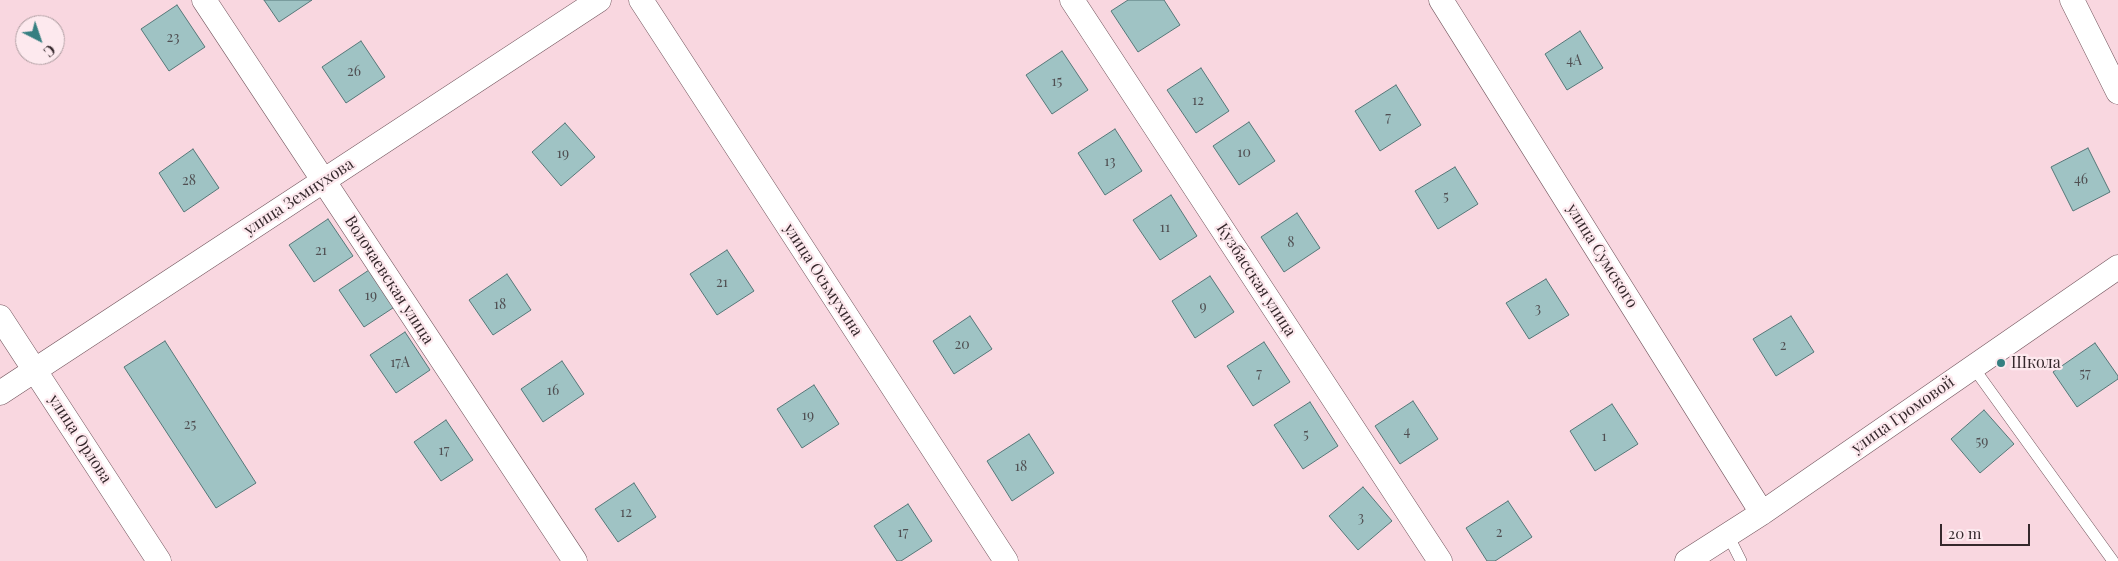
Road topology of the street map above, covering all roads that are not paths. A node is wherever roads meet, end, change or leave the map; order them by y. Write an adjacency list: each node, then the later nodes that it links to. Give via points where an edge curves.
1 (204, 0): 8 (street, Волочаевская улица)
2 (599, 0): 8 (street, улица Земнухова)
3 (641, 0): 18 (street, улица Осьмухина)
4 (1072, 0): 19 (street, Кузбасская улица)
5 (1441, 0): 14 (street, улица Сумского)
6 (2072, 0): 7 (street)
7 (2118, 92)
8 (323, 181): 12 (street, улица Земнухова); 17 (street, Волочаевская улица)
9 (2118, 267): 11 (street, улица Громовой)
10 (0, 317): 12 (street, улица Орлова)
11 (1973, 367): 14 (street, улица Громовой); 22 (lane)
12 (35, 370): 13 (street, улица Земнухова); 16 (street, улица Орлова)
13 (0, 393)
14 (1762, 513): 15 (street, улица Громовой)
15 (1728, 535): 20 (street, улица Громовой); 21 (lane)
16 (159, 561)
17 (575, 561)
18 (1006, 561)
19 (1440, 561)
20 (1687, 561)
21 (1741, 561)
22 (2113, 561)

